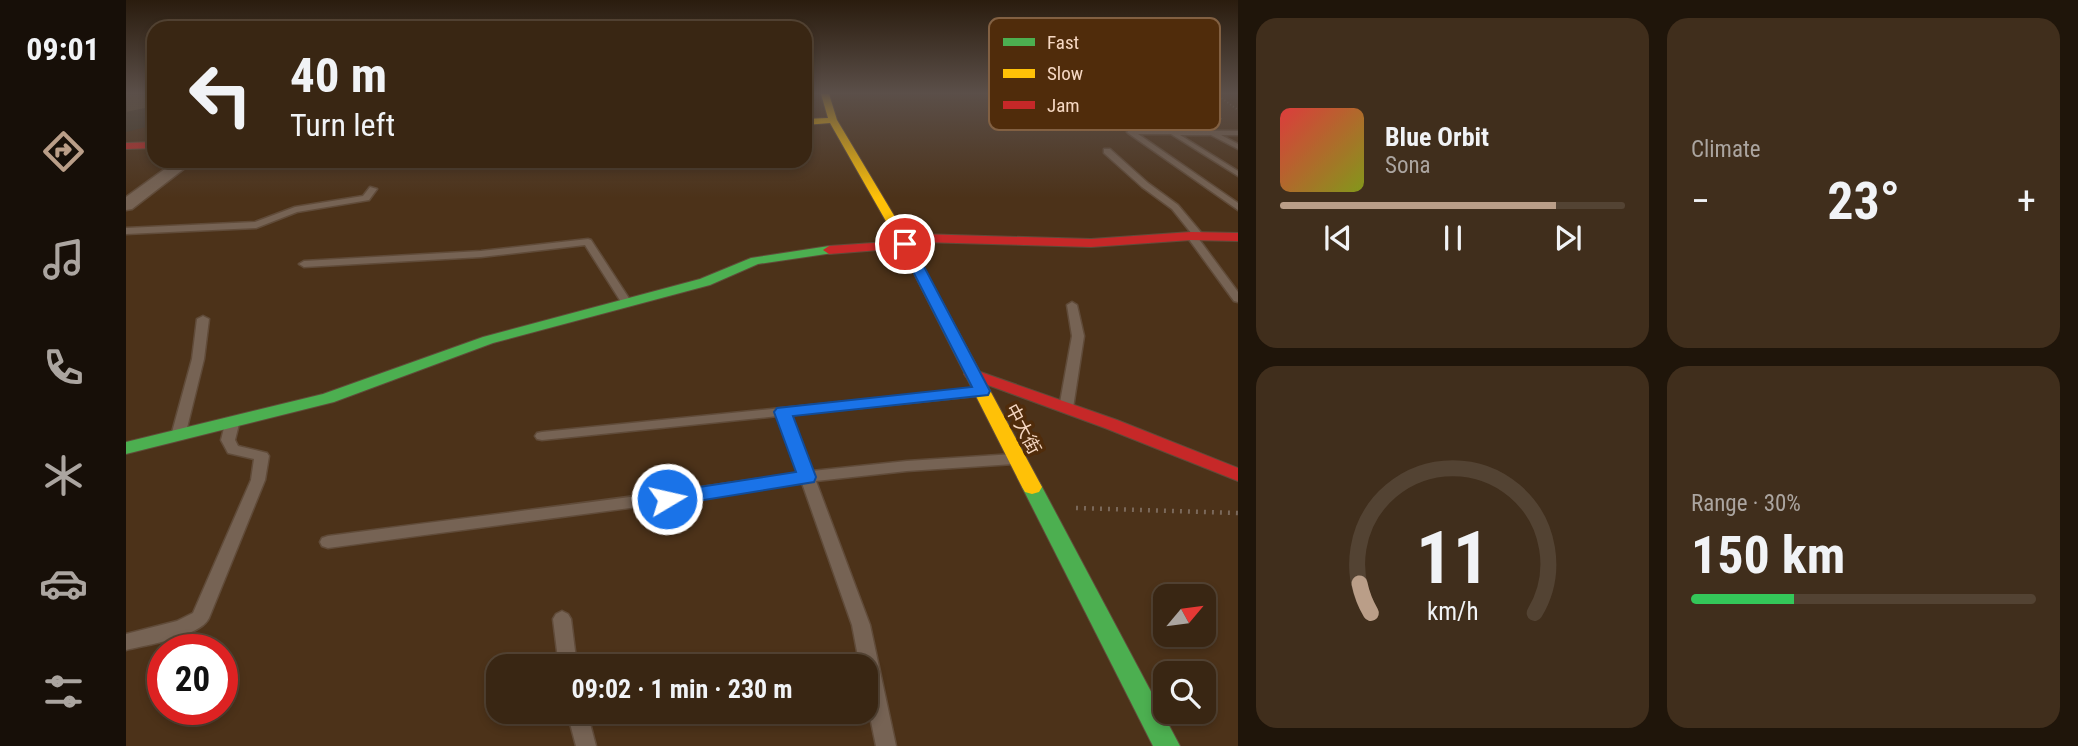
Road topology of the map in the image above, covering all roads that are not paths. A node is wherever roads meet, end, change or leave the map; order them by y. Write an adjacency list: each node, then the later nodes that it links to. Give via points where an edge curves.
1 (838, 129): 17 (street, 中大街)
2 (1172, 132): 3 (lane); 10 (lane); 13 (lane, via 1130,132)
3 (1212, 133): 4 (lane); 7 (lane)
4 (1238, 133)
5 (147, 145): 6 (street)
6 (126, 146)
7 (1238, 147)
8 (1107, 151): 15 (lane, via 1175,207)
9 (176, 168): 12 (street)
10 (1238, 174)
11 (373, 189): 14 (lane, via 366,198 295,210 256,225)
12 (126, 205)
13 (1238, 207)
14 (126, 232)
15 (1195, 236): 16 (street); 17 (street, via 1091,243 919,238); 19 (lane)
16 (1238, 237)
17 (905, 244): 20 (street, via 755,261 705,282); 23 (street, 中大街)
18 (304, 264): 20 (lane, via 481,254 588,242)
19 (1238, 299)
20 (627, 303): 27 (street, via 488,340 328,398)
21 (1072, 305): 25 (lane, via 1078,336)
22 (203, 319): 28 (lane)
23 (972, 374): 24 (street, 中大街); 25 (street)
24 (982, 391): 26 (lane); 31 (street, 中大街)
25 (1066, 408): 32 (street)
26 (783, 412): 29 (lane); 33 (lane)
27 (232, 424): 28 (street); 36 (lane, via 228,440 233,450 262,456 258,480 200,618 181,628)
28 (178, 436): 30 (street)
29 (541, 436)
30 (126, 448)
31 (1017, 458): 33 (lane); 41 (street, 中大街)
32 (1238, 475)
33 (807, 477): 34 (lane); 40 (lane, via 861,625)
34 (328, 542)
35 (562, 620): 37 (lane)
36 (126, 642)
37 (566, 654)
38 (580, 724): 39 (lane)
39 (586, 746)
40 (887, 746)
41 (1167, 746)

